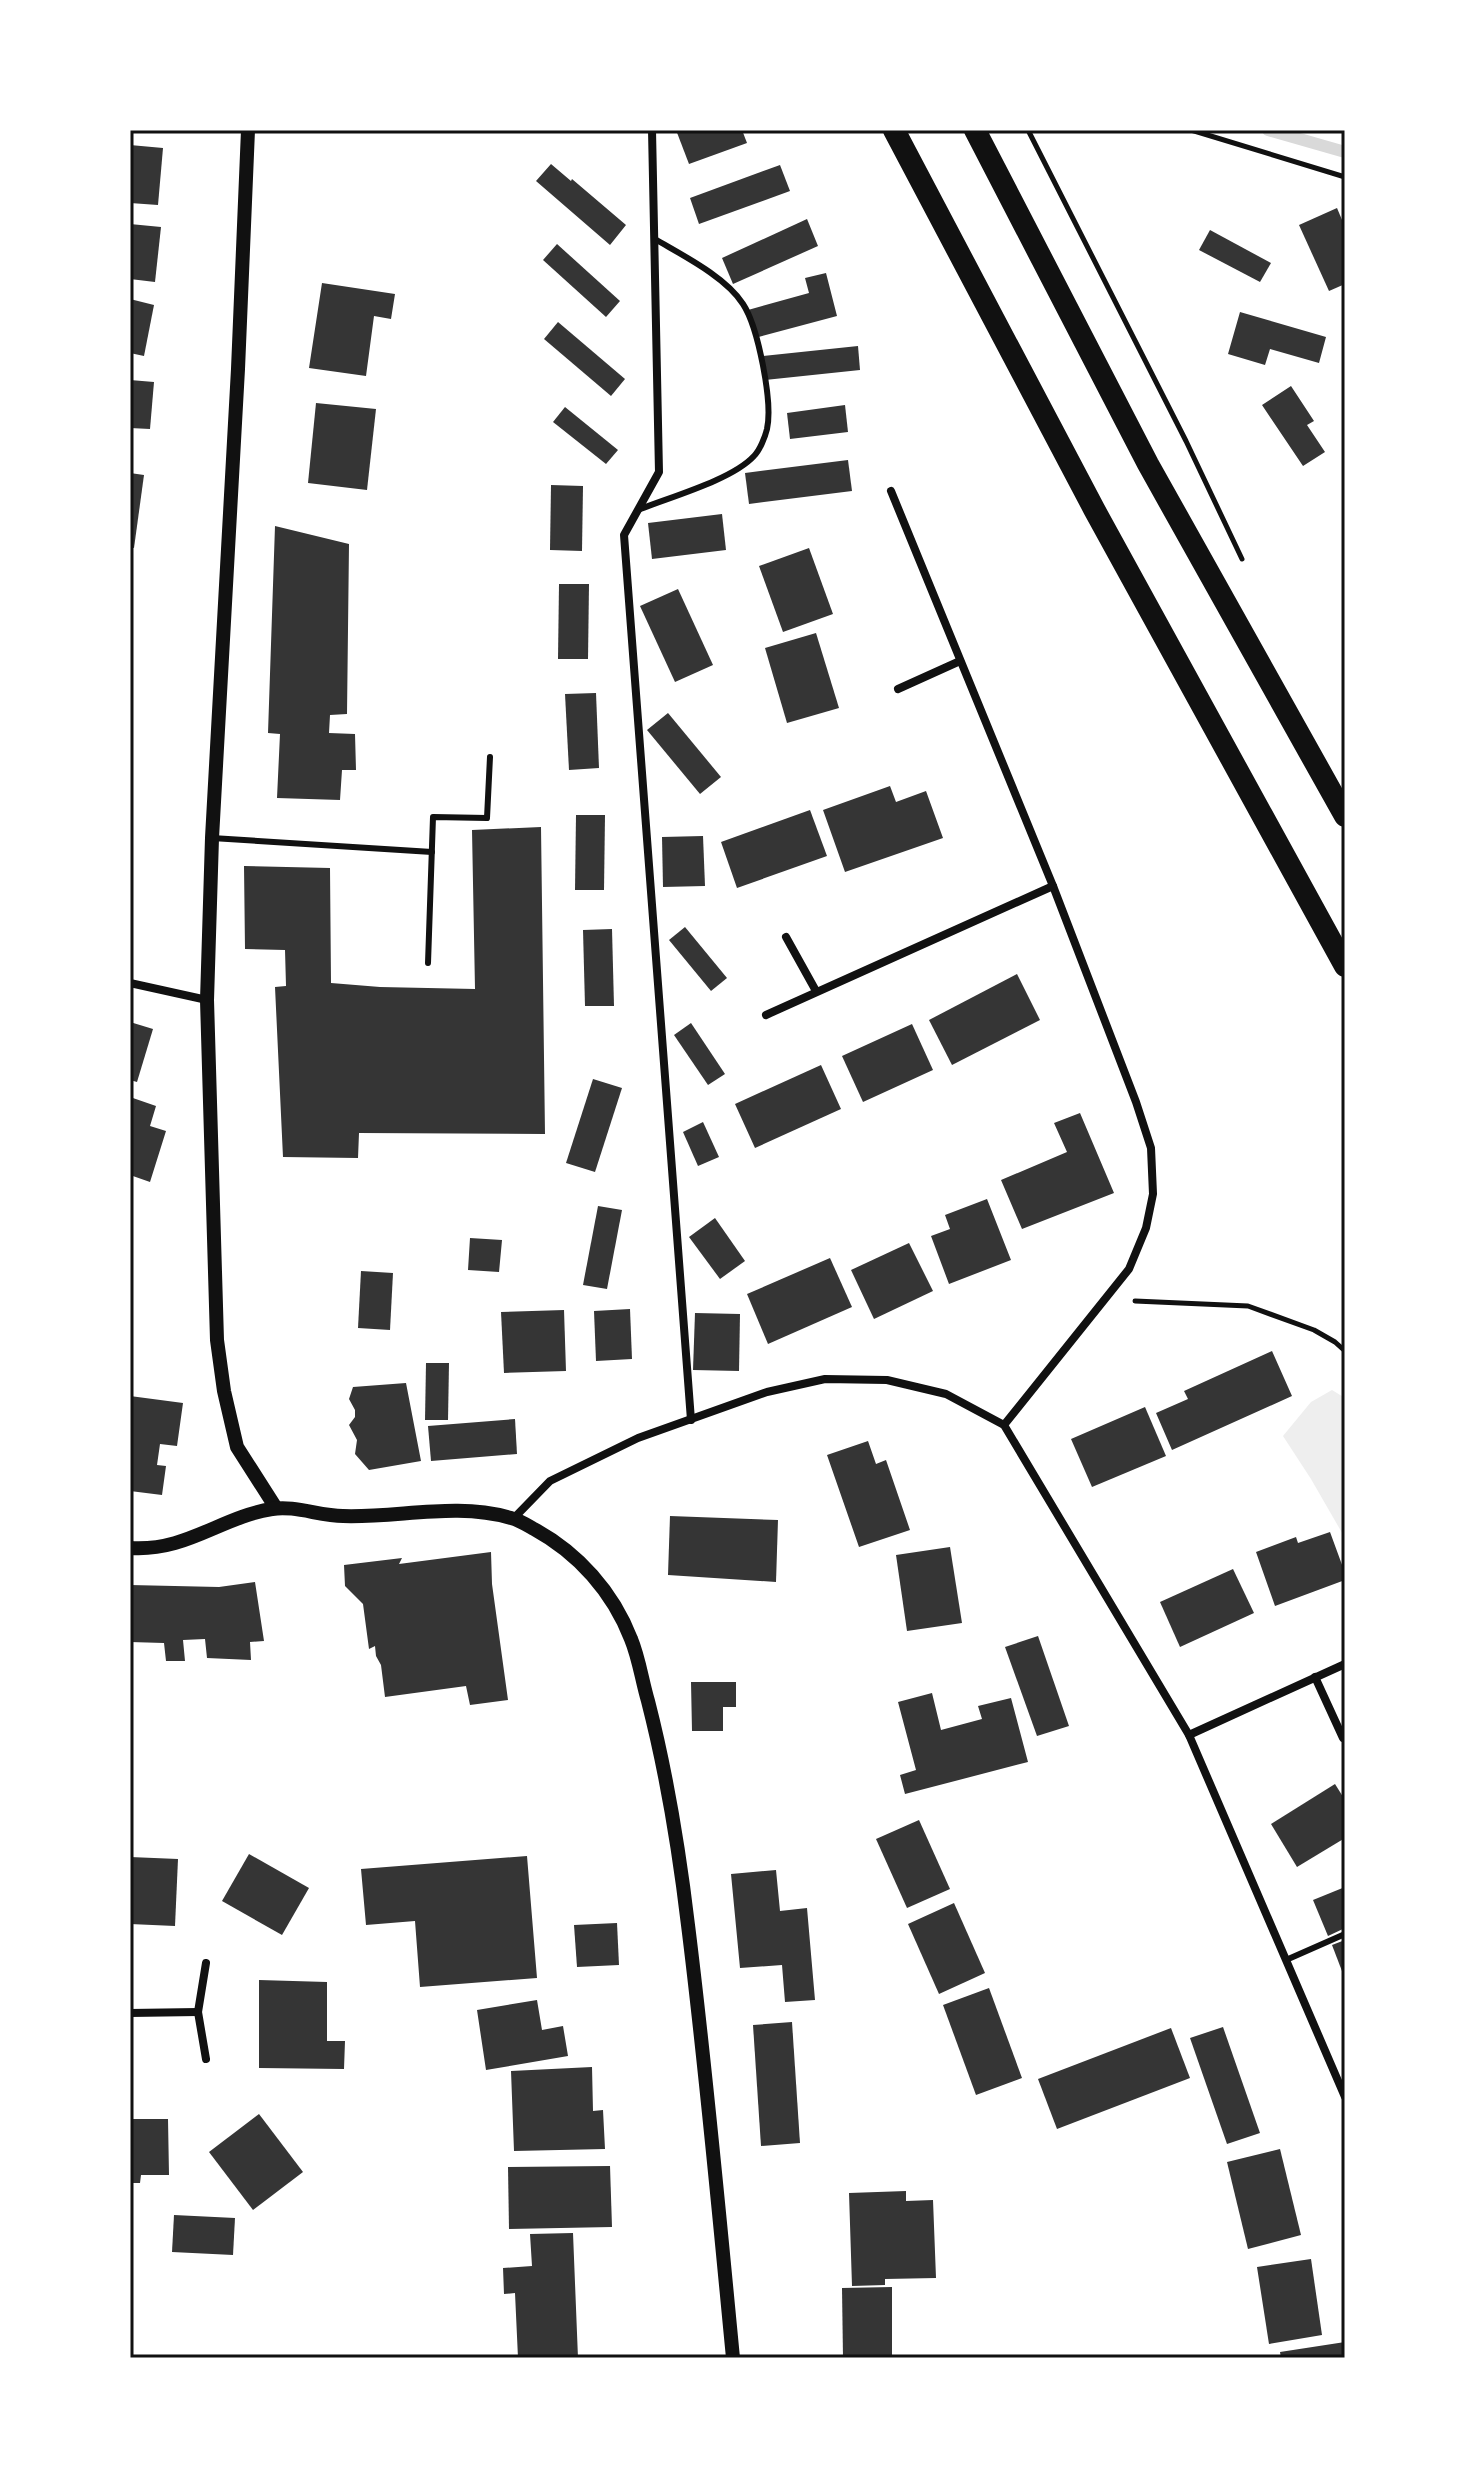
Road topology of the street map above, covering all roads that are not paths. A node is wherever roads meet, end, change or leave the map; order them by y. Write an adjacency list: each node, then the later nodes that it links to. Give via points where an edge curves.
1 (248, 130): 12 (street)
2 (652, 130): 5 (street)
3 (894, 130): 17 (highway)
4 (975, 130): 11 (highway, via 1148,464)
5 (655, 239): 7 (street, via 659,472); 7 (lane, via 712,273 743,303 762,365 767,428 756,454 737,471)
6 (891, 491): 8 (street)
7 (638, 510): 22 (street, via 624,535)
8 (960, 661): 9 (street); 14 (street)
9 (898, 689)
10 (490, 757): 13 (lane, via 487,818 433,817)
11 (1345, 816)
12 (212, 838): 13 (lane); 20 (street)
13 (432, 852): 16 (lane)
14 (1053, 886): 19 (street); 23 (street, via 1151,1148 1153,1194 1129,1269)
15 (786, 937): 19 (street)
16 (428, 963)
17 (1345, 966)
18 (130, 983): 20 (street)
19 (816, 991): 21 (street)
20 (207, 1000): 24 (street, via 217,1340 237,1447)
21 (766, 1015)
22 (691, 1420): 23 (street, via 767,1392 841,1379 887,1380 946,1394); 25 (street, via 638,1438 550,1481)
23 (1004, 1425): 29 (street)
24 (276, 1508): 25 (street, via 341,1516 444,1510); 26 (street, via 230,1520 194,1538)
25 (514, 1518): 38 (street, via 553,1539 585,1565 632,1639 664,1762 679,1853 705,2057)
26 (130, 1548)
27 (1345, 1664): 28 (street)
28 (1315, 1677): 29 (street); 30 (street)
29 (1189, 1735): 32 (street)
30 (1343, 1738)
31 (1345, 1934): 32 (lane)
32 (1286, 1960): 37 (street)
33 (206, 1963): 34 (street)
34 (198, 2012): 35 (street); 36 (street)
35 (130, 2013)
36 (206, 2059)
37 (1345, 2097)
38 (733, 2358)

